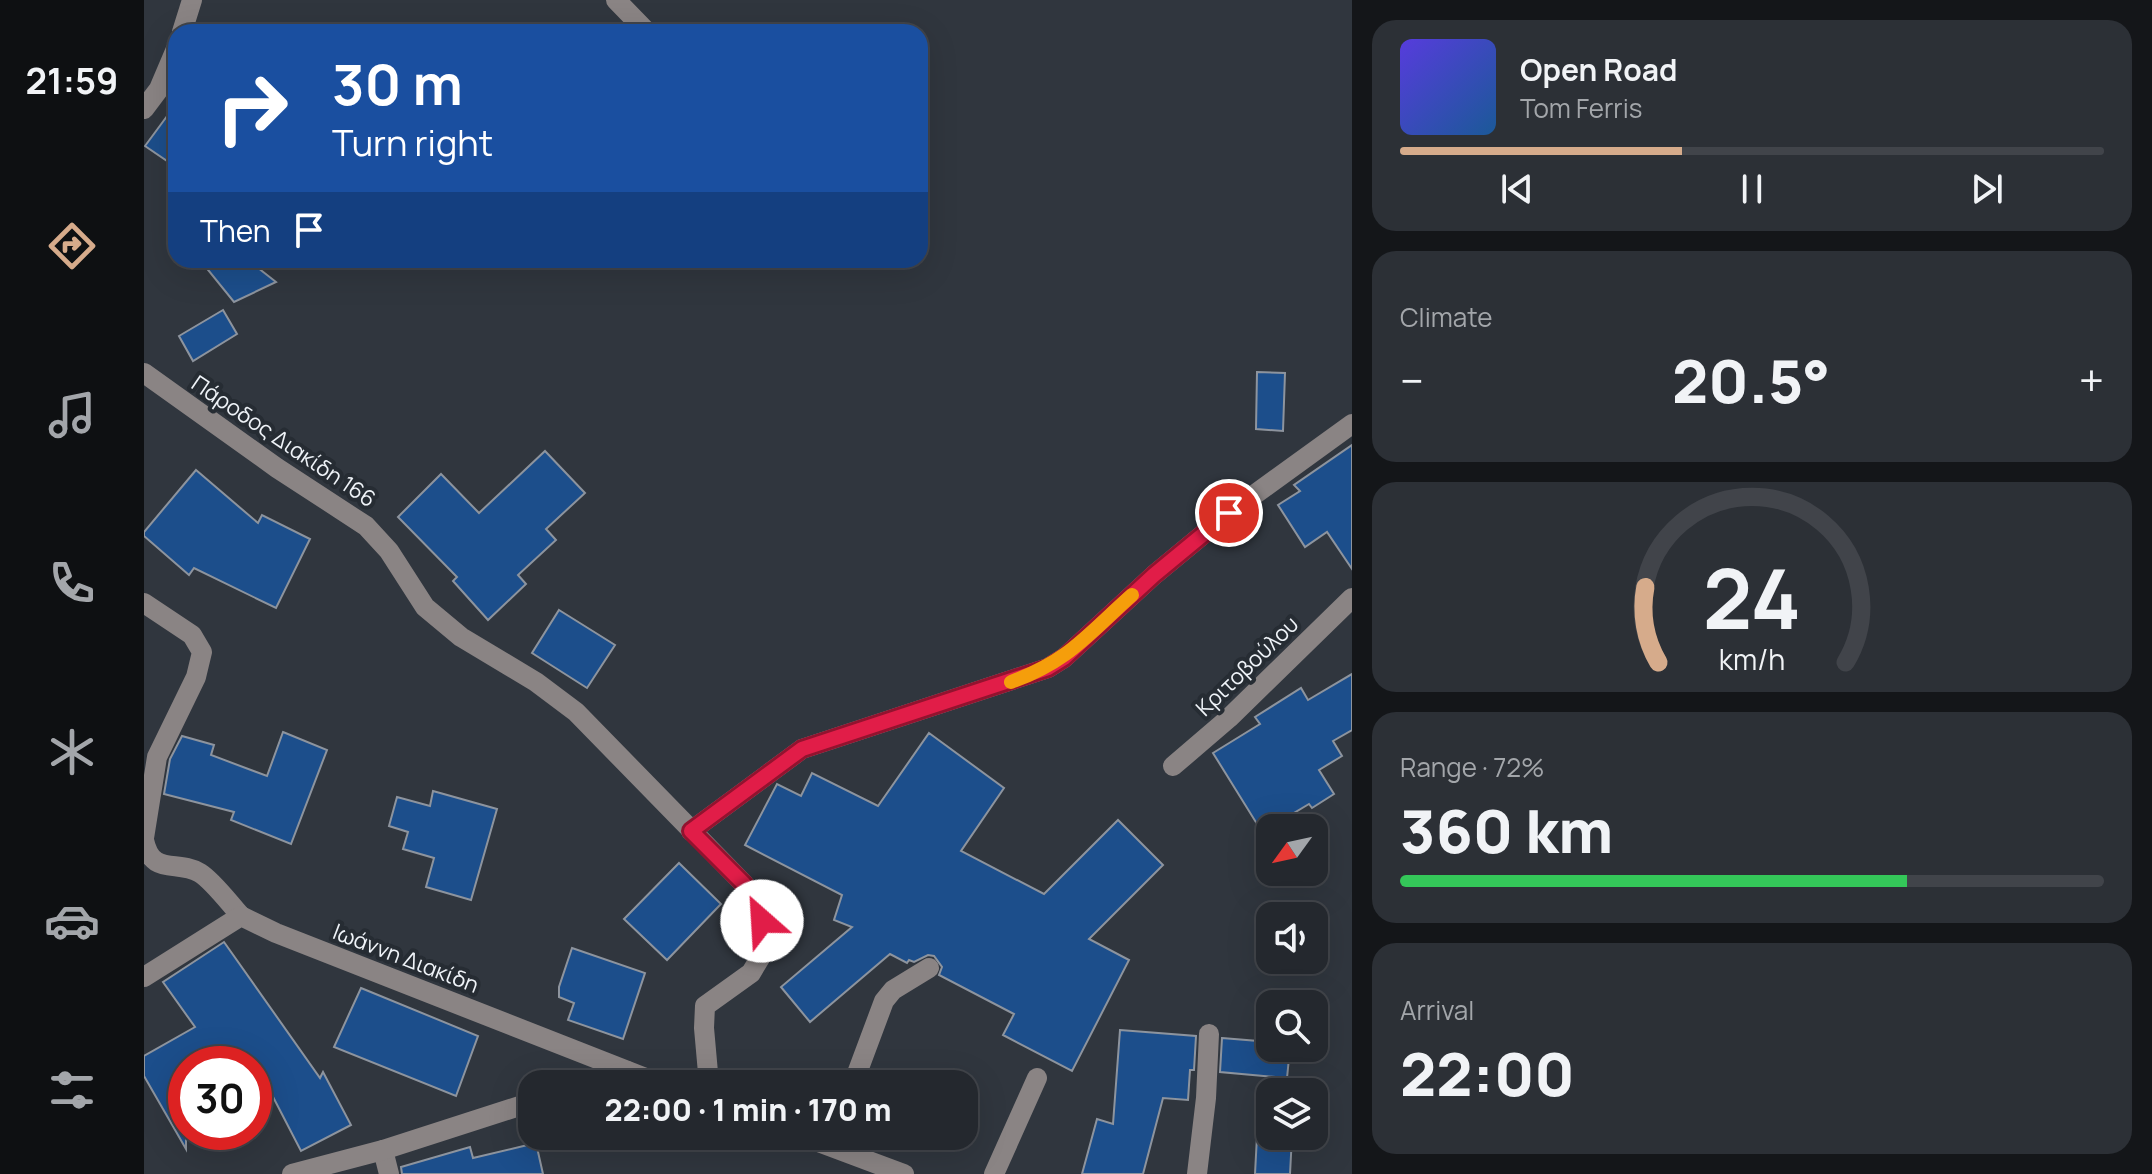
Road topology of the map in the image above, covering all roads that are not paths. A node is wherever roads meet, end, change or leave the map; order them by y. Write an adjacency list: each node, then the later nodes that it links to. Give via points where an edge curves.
1 (192, 0): 3 (street)
2 (616, 0): 4 (street)
3 (184, 24)
4 (639, 24)
5 (168, 68): 6 (street)
6 (144, 109)
7 (144, 373): 13 (street, Πάροδος Διακίδη 166, via 366,526 425,607 461,637 558,697)
8 (1352, 424): 13 (street, via 1229,513 1056,663 802,749)
9 (1352, 598): 12 (street, Κριτοβούλου)
10 (144, 603): 11 (street, via 192,635 202,652 196,677)
11 (150, 755): 14 (street)
12 (1173, 766)
13 (691, 831): 20 (street, Πάροδος Διακίδη 166, via 752,897 766,948 751,973 705,1006)
14 (144, 839): 15 (street, via 147,853 157,863 200,873)
15 (241, 916): 17 (street); 19 (street, Ιωάννη Διακίδη)
16 (929, 968): 21 (street, via 884,1001)
17 (144, 977)
18 (1209, 1034): 30 (street)
19 (624, 1070)
20 (708, 1070)
21 (858, 1070)
22 (1037, 1078): 29 (street)
23 (518, 1107): 24 (street)
24 (383, 1150): 26 (street); 27 (street)
25 (850, 1150): 28 (street)
26 (292, 1174)
27 (389, 1174)
28 (903, 1174)
29 (994, 1174)
30 (1197, 1174)

